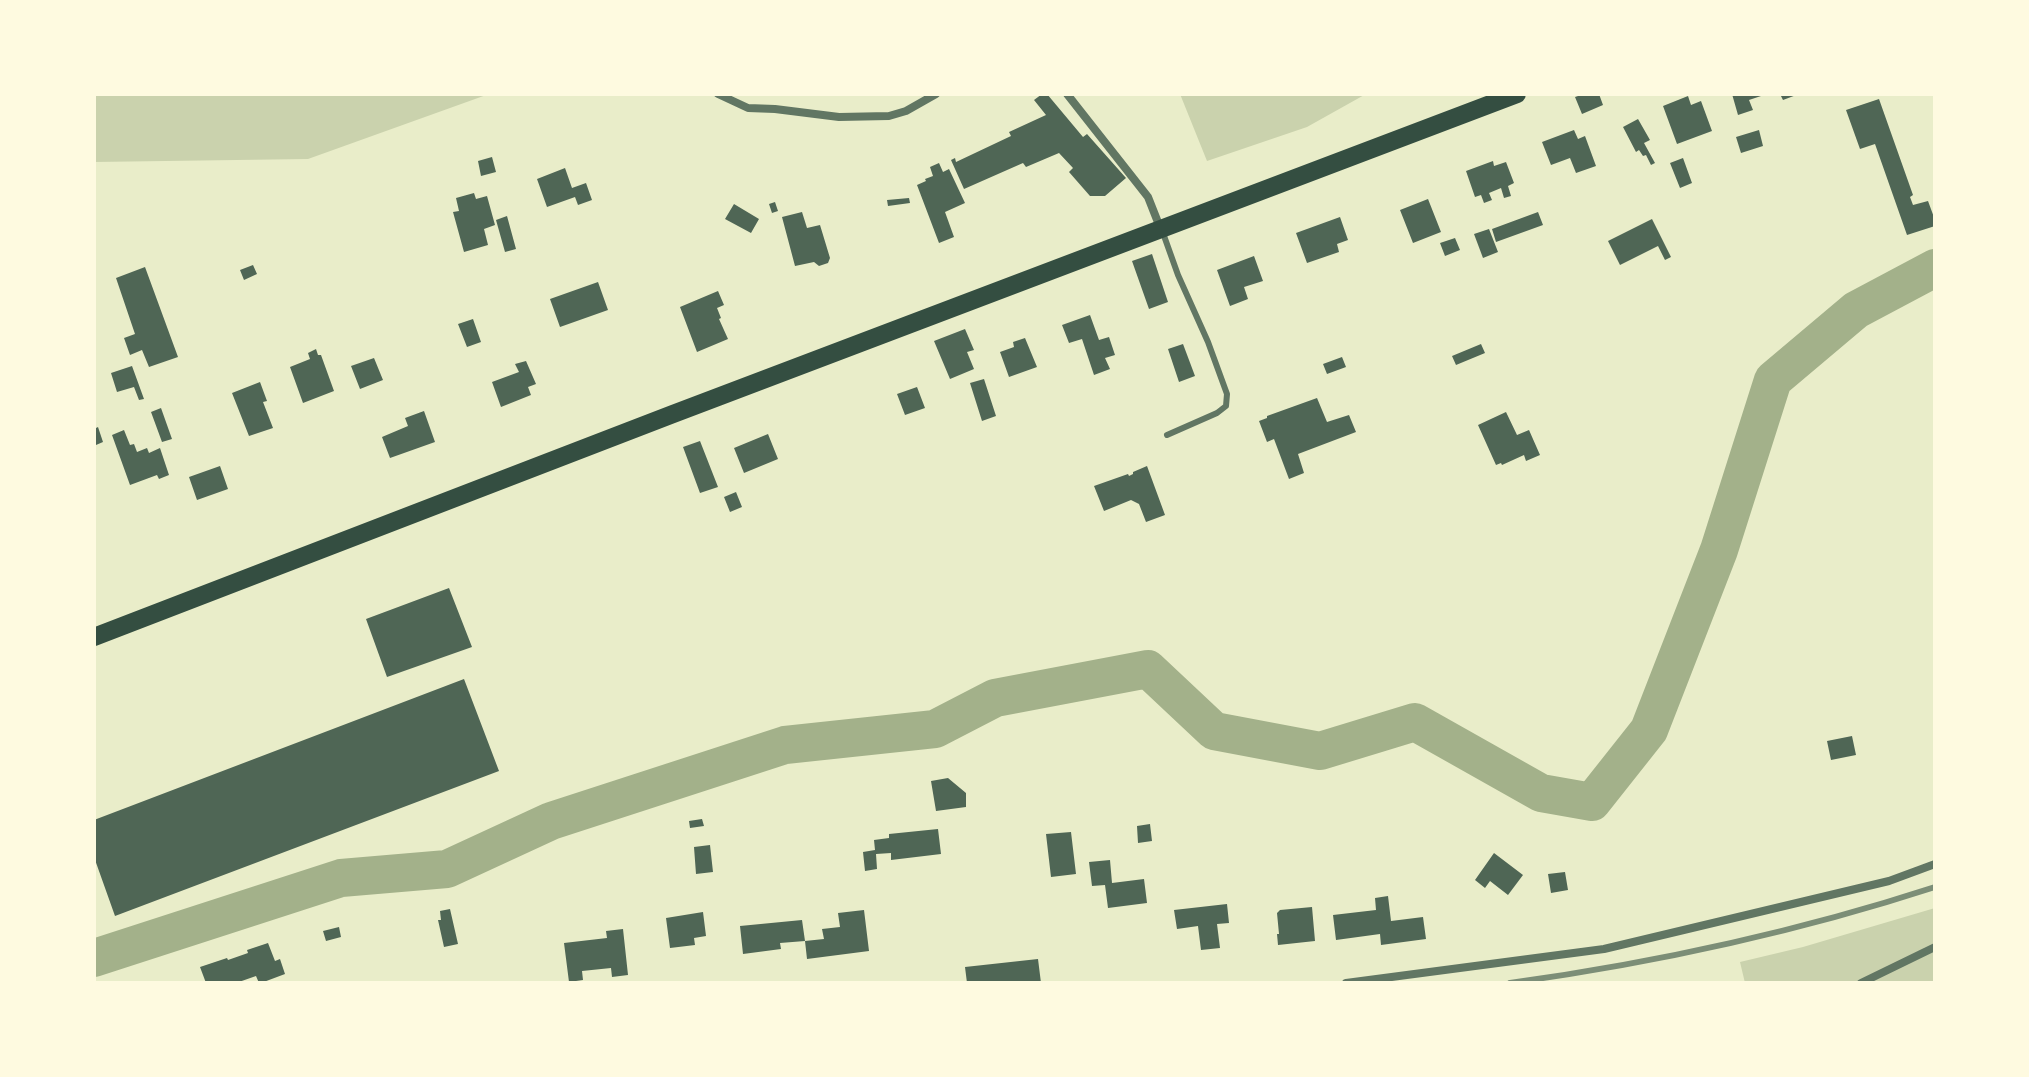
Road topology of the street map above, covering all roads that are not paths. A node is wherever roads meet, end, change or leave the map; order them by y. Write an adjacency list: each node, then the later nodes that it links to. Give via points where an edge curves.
1 (718, 94): 2 (street, via 748,108 839,117 889,116)
2 (936, 94)
3 (1067, 94): 5 (street, via 1148,197)
4 (1517, 94): 5 (main road)
5 (1161, 230): 6 (lane, via 1227,394 1226,406 1217,413); 7 (main road)
6 (1167, 435)
7 (94, 637)
8 (1935, 864): 10 (street, via 1889,881 1604,949)
9 (1935, 947): 11 (street)
10 (1346, 983)
11 (1861, 983)

